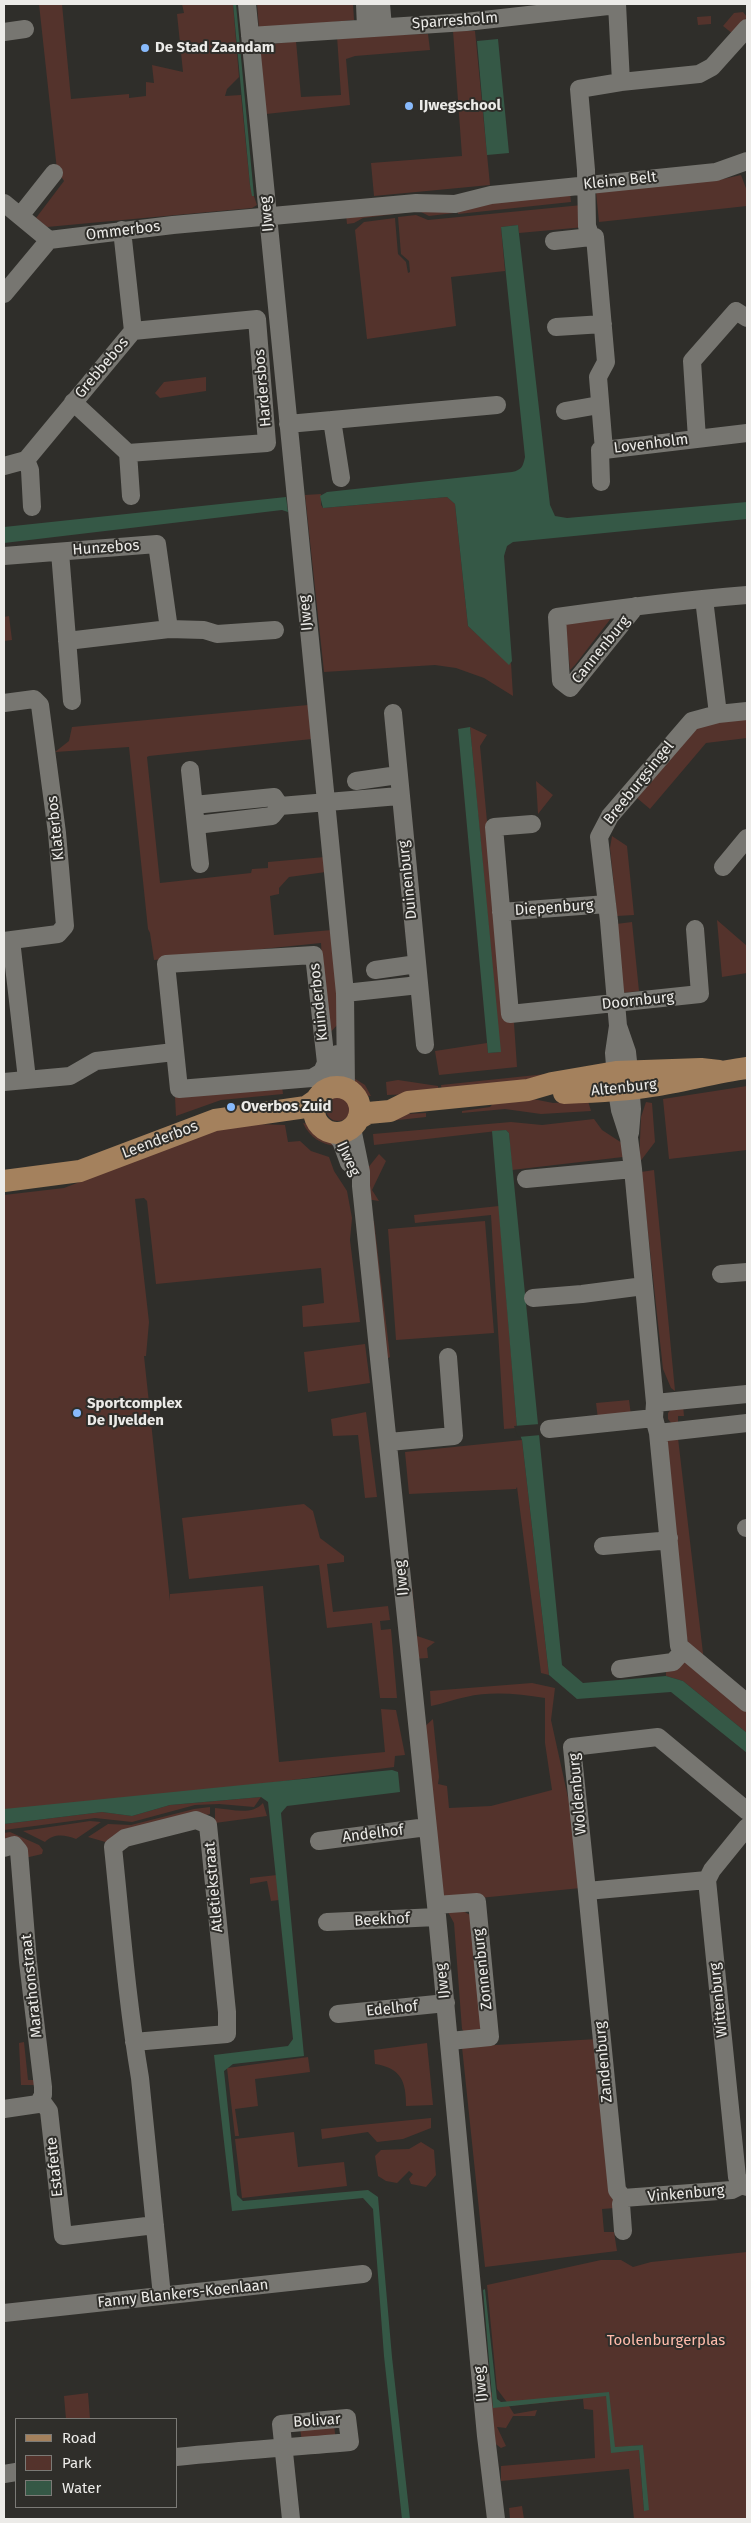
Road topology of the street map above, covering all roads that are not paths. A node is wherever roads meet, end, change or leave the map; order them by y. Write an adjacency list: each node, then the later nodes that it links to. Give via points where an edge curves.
1 (247, 4): 9 (street, IJweg)
2 (366, 4): 5 (street)
3 (381, 4): 5 (street)
4 (617, 4): 5 (street, Sparresholm, via 466,22); 10 (street, Sparresholm)
5 (374, 27): 9 (street, Sparresholm)
6 (747, 28): 10 (street, via 712,67 699,74)
7 (26, 29): 8 (street)
8 (4, 32)
9 (250, 36): 16 (street, IJweg)
10 (622, 82): 13 (street, via 579,89)
11 (747, 161): 13 (street, Kleine Belt, via 716,172)
12 (54, 173): 15 (street)
13 (587, 184): 16 (street, Kleine Belt, via 491,195 454,194 416,203); 18 (street, Lovenholm, via 587,226)
14 (4, 203): 15 (street)
15 (20, 216): 19 (street)
16 (267, 216): 17 (street, Ommerbos); 31 (street, IJweg)
17 (122, 230): 19 (street, Ommerbos); 25 (street, Grebbebos)
18 (591, 237): 20 (street); 23 (street, Lovenholm, via 595,237)
19 (49, 240): 21 (street)
20 (554, 241)
21 (4, 294)
22 (747, 318): 33 (street, Lovenholm, via 736,311 692,361)
23 (603, 324): 24 (street); 28 (street, Lovenholm, via 606,362 598,377)
24 (556, 327)
25 (133, 331): 26 (street, Grebbebos); 35 (street, Hardersbos, via 257,319 267,442)
26 (73, 402): 35 (street); 36 (street, Grebbebos)
27 (496, 404): 30 (street)
28 (599, 405): 29 (street); 34 (street, Lovenholm)
29 (565, 411)
30 (332, 420): 31 (street); 38 (street)
31 (288, 424): 59 (street, IJweg)
32 (747, 433): 33 (street, Lovenholm)
33 (697, 439): 34 (street, Lovenholm)
34 (604, 450): 39 (street, Lovenholm, via 600,450)
35 (128, 453): 40 (street)
36 (26, 460): 37 (street); 41 (street, via 30,470)
37 (4, 466)
38 (341, 478)
39 (601, 482)
40 (131, 496)
41 (32, 507)
42 (60, 552): 43 (street, Hunzebos); 47 (street, Hunzebos, via 157,544); 49 (street, Hunzebos)
43 (4, 556)
44 (747, 595): 45 (street, Cannenburg)
45 (704, 599): 46 (street, Cannenburg); 54 (street)
46 (636, 606): 46 (street, Cannenburg, via 557,616 561,682 570,688)
47 (169, 629): 48 (street, via 204,630 217,634); 49 (street)
48 (275, 630)
49 (67, 641): 50 (street, Hunzebos)
50 (72, 701)
51 (4, 703): 70 (street, Klaterbos, via 34,699 40,705 57,833 65,926 58,934)
52 (747, 711): 54 (street, Breeburgsingel)
53 (393, 714): 56 (street, Duinenburg)
54 (718, 714): 67 (street, Breeburgsingel, via 700,718 684,728 603,825 599,837)
55 (190, 770): 60 (street)
56 (398, 775): 57 (street); 58 (street, Duinenburg)
57 (356, 781)
58 (400, 796): 59 (street); 71 (street, Duinenburg)
59 (325, 801): 61 (street); 74 (street, IJweg)
60 (194, 805): 61 (street, via 274,797); 63 (street)
61 (280, 806): 63 (street, via 272,816)
62 (532, 824): 68 (street, Diepenburg, via 494,827)
63 (196, 826): 65 (street)
64 (747, 838): 66 (street)
65 (200, 864)
66 (723, 867)
67 (607, 904): 68 (street, Diepenburg); 75 (street, Breeburgsingel)
68 (501, 912): 76 (street, Diepenburg)
69 (695, 929): 75 (street, Doornburg, via 700,994)
70 (7, 941): 80 (street)
71 (417, 964): 72 (street); 73 (street, Duinenburg)
72 (375, 970)
73 (419, 984): 74 (street); 77 (street, Duinenburg)
74 (345, 993): 83 (street, IJweg)
75 (616, 1004): 76 (street, Doornburg); 81 (street, Breeburgsingel, via 618,1026 627,1052)
76 (510, 1014)
77 (425, 1045)
78 (174, 1052): 78 (street, Kuinderbos, via 166,964 314,955 326,1063 322,1072 312,1078 178,1089); 80 (street, via 96,1061 70,1076)
79 (747, 1068): 81 (main road, Altenburg, via 701,1069)
80 (27, 1079): 82 (street)
81 (623, 1081): 83 (main road, Altenburg, via 552,1083 528,1090 408,1102 392,1099); 84 (street, Breeburgsingel, via 620,1110 629,1138)
82 (4, 1082)
83 (339, 1110): 86 (main road, Leenderbos, via 306,1107 216,1120 80,1170); 87 (main road, Leenderbos, via 299,1119 229,1124 82,1176 60,1182); 97 (street, IJweg, via 341,1141 361,1186)
84 (633, 1169): 85 (street); 90 (street, Breeburgsingel)
85 (526, 1179)
86 (4, 1181)
87 (4, 1188)
88 (747, 1272): 89 (street)
89 (721, 1274)
90 (644, 1286): 91 (street); 94 (street, Breeburgsingel)
91 (532, 1298)
92 (448, 1357): 97 (street, via 454,1436)
93 (747, 1394): 94 (street)
94 (656, 1418): 95 (street); 96 (street); 98 (street, Breeburgsingel)
95 (747, 1423)
96 (549, 1429)
97 (389, 1442): 104 (street, IJweg)
98 (669, 1538): 99 (street); 100 (street, Breeburgsingel, via 678,1640)
99 (603, 1546)
100 (683, 1651): 101 (street, via 673,1662); 102 (street)
101 (620, 1669)
102 (747, 1703)
103 (747, 1811): 109 (street, Woldenburg, via 658,1738 572,1747)
104 (427, 1827): 106 (street, Andelhof); 110 (street, IJweg)
105 (747, 1827): 108 (street)
106 (319, 1841)
107 (4, 1848): 116 (street, Marathonstraat, via 14,1845 19,1851 43,2087)
108 (707, 1880): 109 (street); 118 (street, Wittenburg, via 737,2177)
109 (587, 1891): 119 (street, Zandenburg, via 617,2190)
110 (436, 1911): 111 (street, Beekhof); 112 (street, IJweg); 115 (street, Zonnenburg, via 477,1902 490,2037)
111 (327, 1922)
112 (446, 2003): 113 (street, Edelhof); 115 (street, IJweg)
113 (338, 2014)
114 (134, 2042): 114 (street, Atletiekstraat, via 113,1847 125,1838 196,1820 208,1825 227,2034); 120 (street, Atletiekstraat)
115 (450, 2042): 127 (street, IJweg)
116 (41, 2100): 117 (street, via 31,2106); 120 (street, Estafette, via 49,2111 63,2236)
117 (4, 2109)
118 (745, 2186): 119 (street, Vinkenburg, via 732,2190)
119 (623, 2198): 121 (street, Zandenburg)
120 (155, 2225): 123 (street, Atletiekstraat)
121 (623, 2231)
122 (363, 2274): 123 (street, Fanny Blankers-Koenlaan)
123 (162, 2296): 124 (street, Fanny Blankers-Koenlaan)
124 (4, 2313)
125 (178, 2457): 126 (street, Bolivar, via 283,2448)
126 (291, 2519)
127 (496, 2519)

